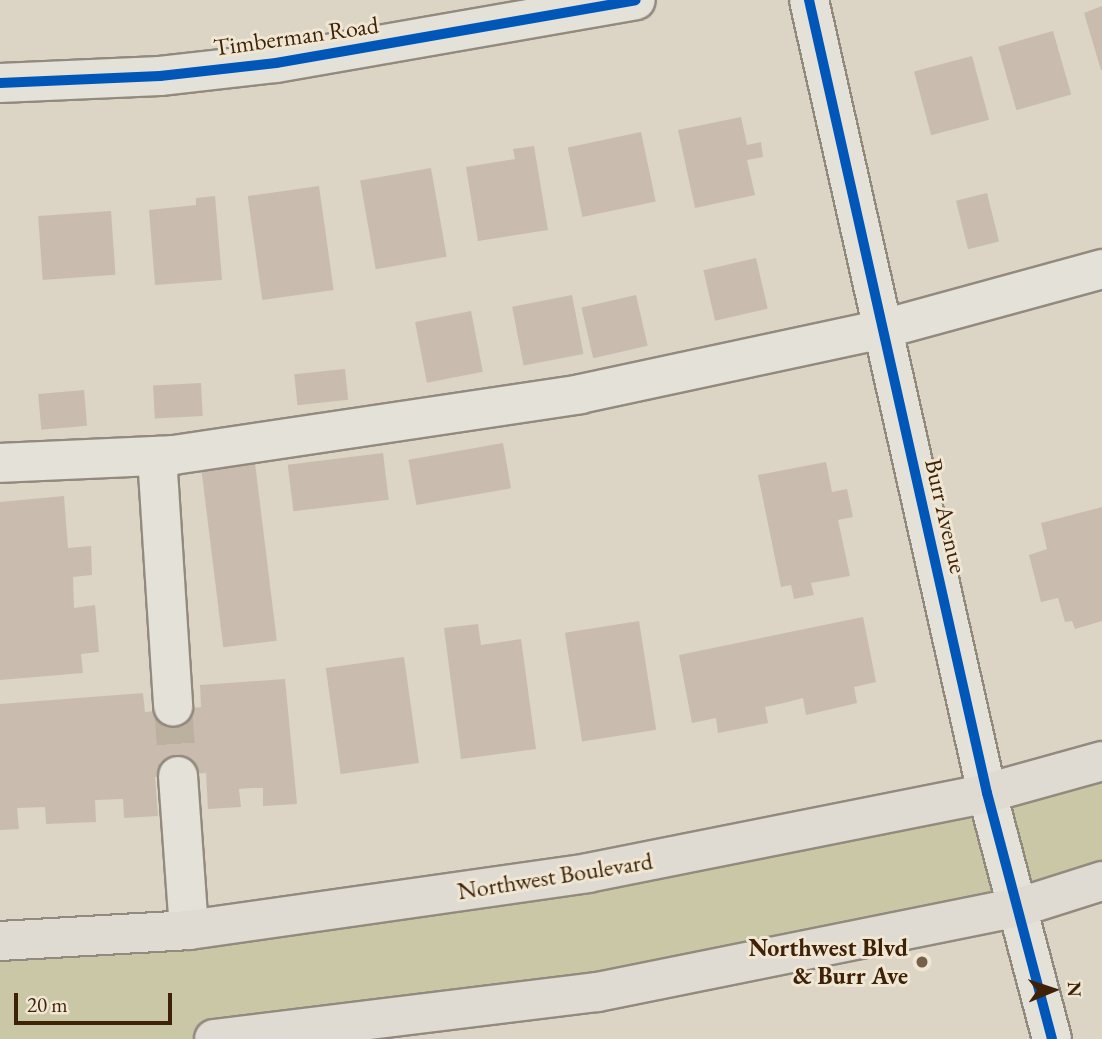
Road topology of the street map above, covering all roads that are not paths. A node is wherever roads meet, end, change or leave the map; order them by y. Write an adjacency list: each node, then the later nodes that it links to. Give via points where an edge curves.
1 (636, 0): 3 (street, Timberman Road, via 276,63 160,75)
2 (809, 0): 5 (street, Burr Avenue)
3 (0, 83)
4 (1102, 269): 5 (street)
5 (883, 329): 6 (street, via 580,394); 11 (street, Burr Avenue)
6 (157, 456): 7 (street); 8 (street)
7 (0, 463)
8 (173, 706)
9 (1102, 761): 11 (main road, Northwest Boulevard)
10 (178, 776): 14 (street)
11 (987, 793): 13 (street, Burr Avenue); 14 (main road, Northwest Boulevard, via 588,873)
12 (1102, 881): 13 (main road)
13 (1020, 907): 16 (main road, via 597,992); 17 (street, Burr Avenue)
14 (189, 930): 15 (main road, Northwest Boulevard)
15 (0, 941)
16 (214, 1039)
17 (1052, 1039)

